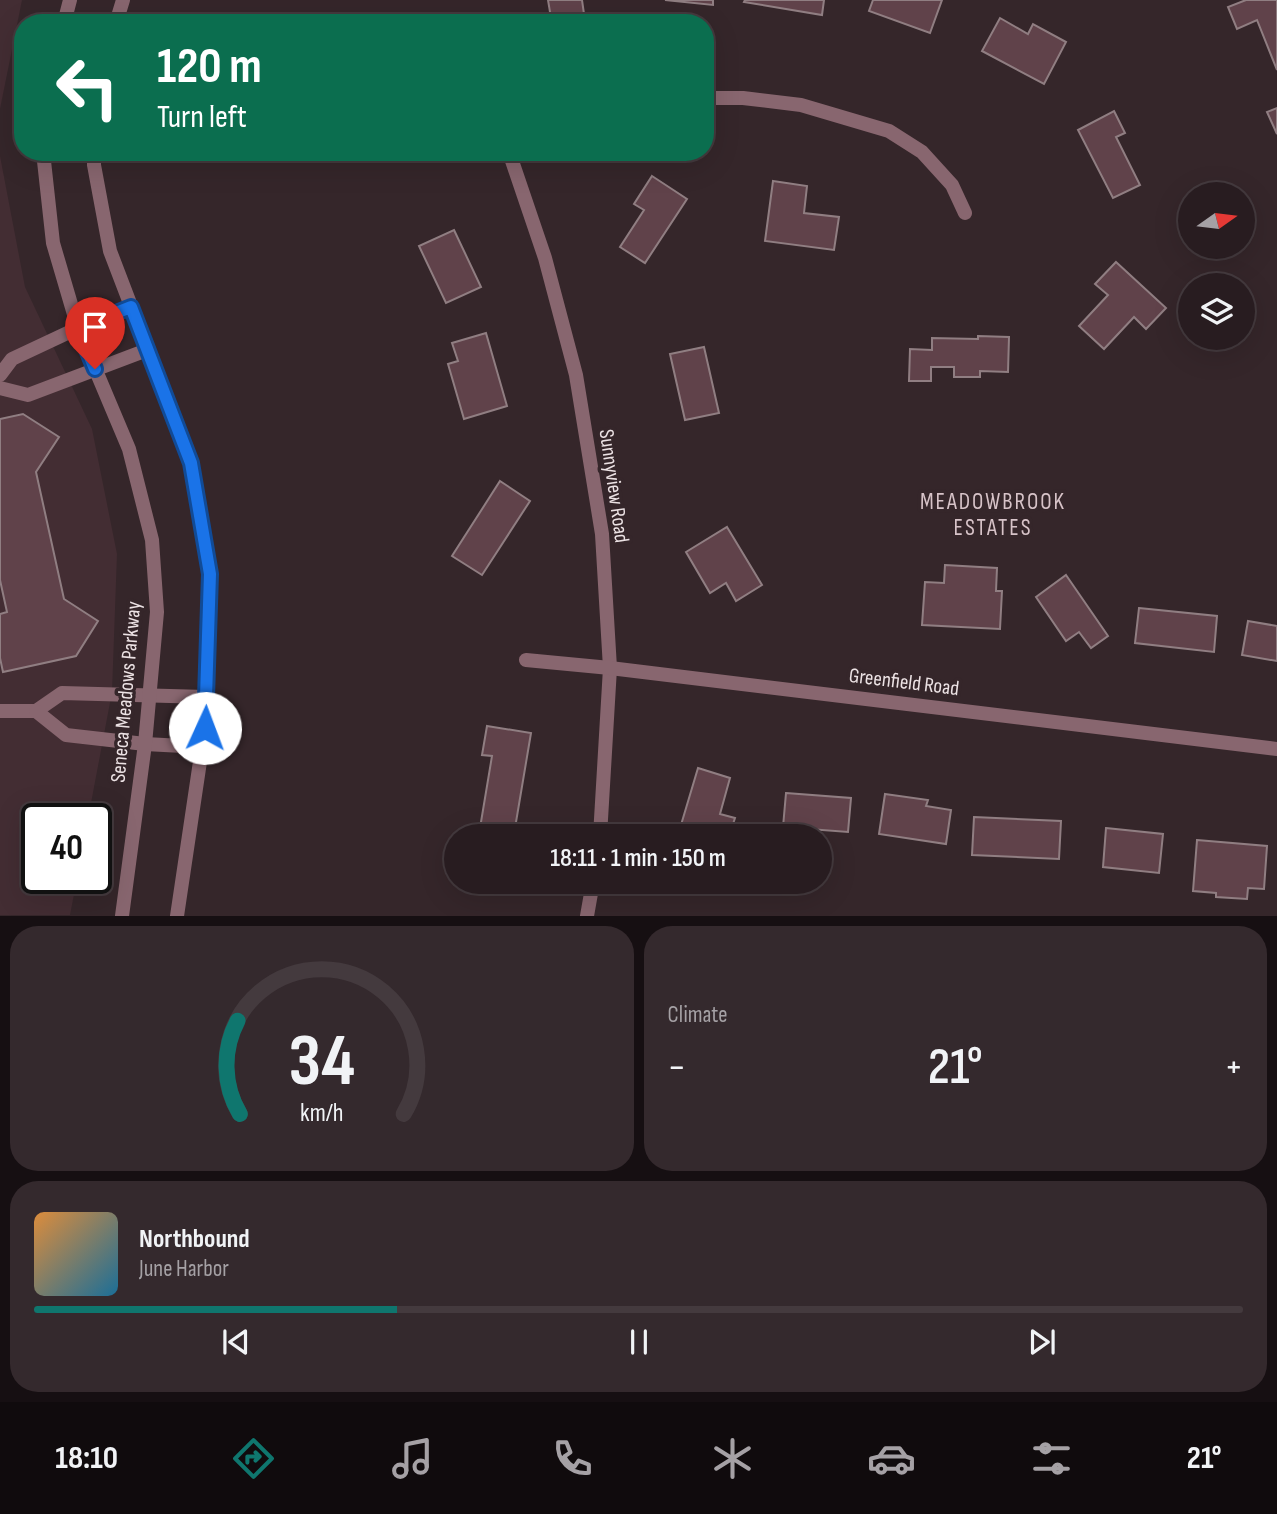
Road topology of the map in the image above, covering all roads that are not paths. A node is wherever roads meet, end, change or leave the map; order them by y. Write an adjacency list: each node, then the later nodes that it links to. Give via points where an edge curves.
1 (714, 98): 5 (street, via 801,105 889,131 922,152 952,185)
2 (44, 161): 7 (street, Seneca Meadows Parkway, via 53,243)
3 (94, 161): 6 (street, via 110,251)
4 (512, 161): 13 (street, Sunnyview Road, via 545,258 576,375 602,534)
5 (965, 213)
6 (131, 307): 7 (street); 8 (street)
7 (78, 328): 9 (street, Seneca Meadows Parkway); 10 (street, via 12,359)
8 (147, 350): 9 (street); 15 (street, via 191,463 210,574)
9 (95, 369): 11 (street, via 27,395); 14 (street, Seneca Meadows Parkway, via 128,449 152,540 157,612)
10 (0, 375)
11 (0, 388)
12 (526, 660): 13 (street, Greenfield Road)
13 (611, 668): 20 (street, Greenfield Road); 21 (street, Sunnyview Road)
14 (149, 695): 15 (street); 17 (street, via 62,693); 18 (street, Seneca Meadows Parkway)
15 (206, 697): 19 (street)
16 (0, 711): 17 (street)
17 (36, 711): 18 (street, via 66,735)
18 (145, 744): 19 (street); 23 (street, Seneca Meadows Parkway)
19 (202, 747): 24 (street)
20 (1277, 749)
21 (601, 824)
22 (591, 894): 25 (street)
23 (122, 915)
24 (177, 915)
25 (587, 915)

